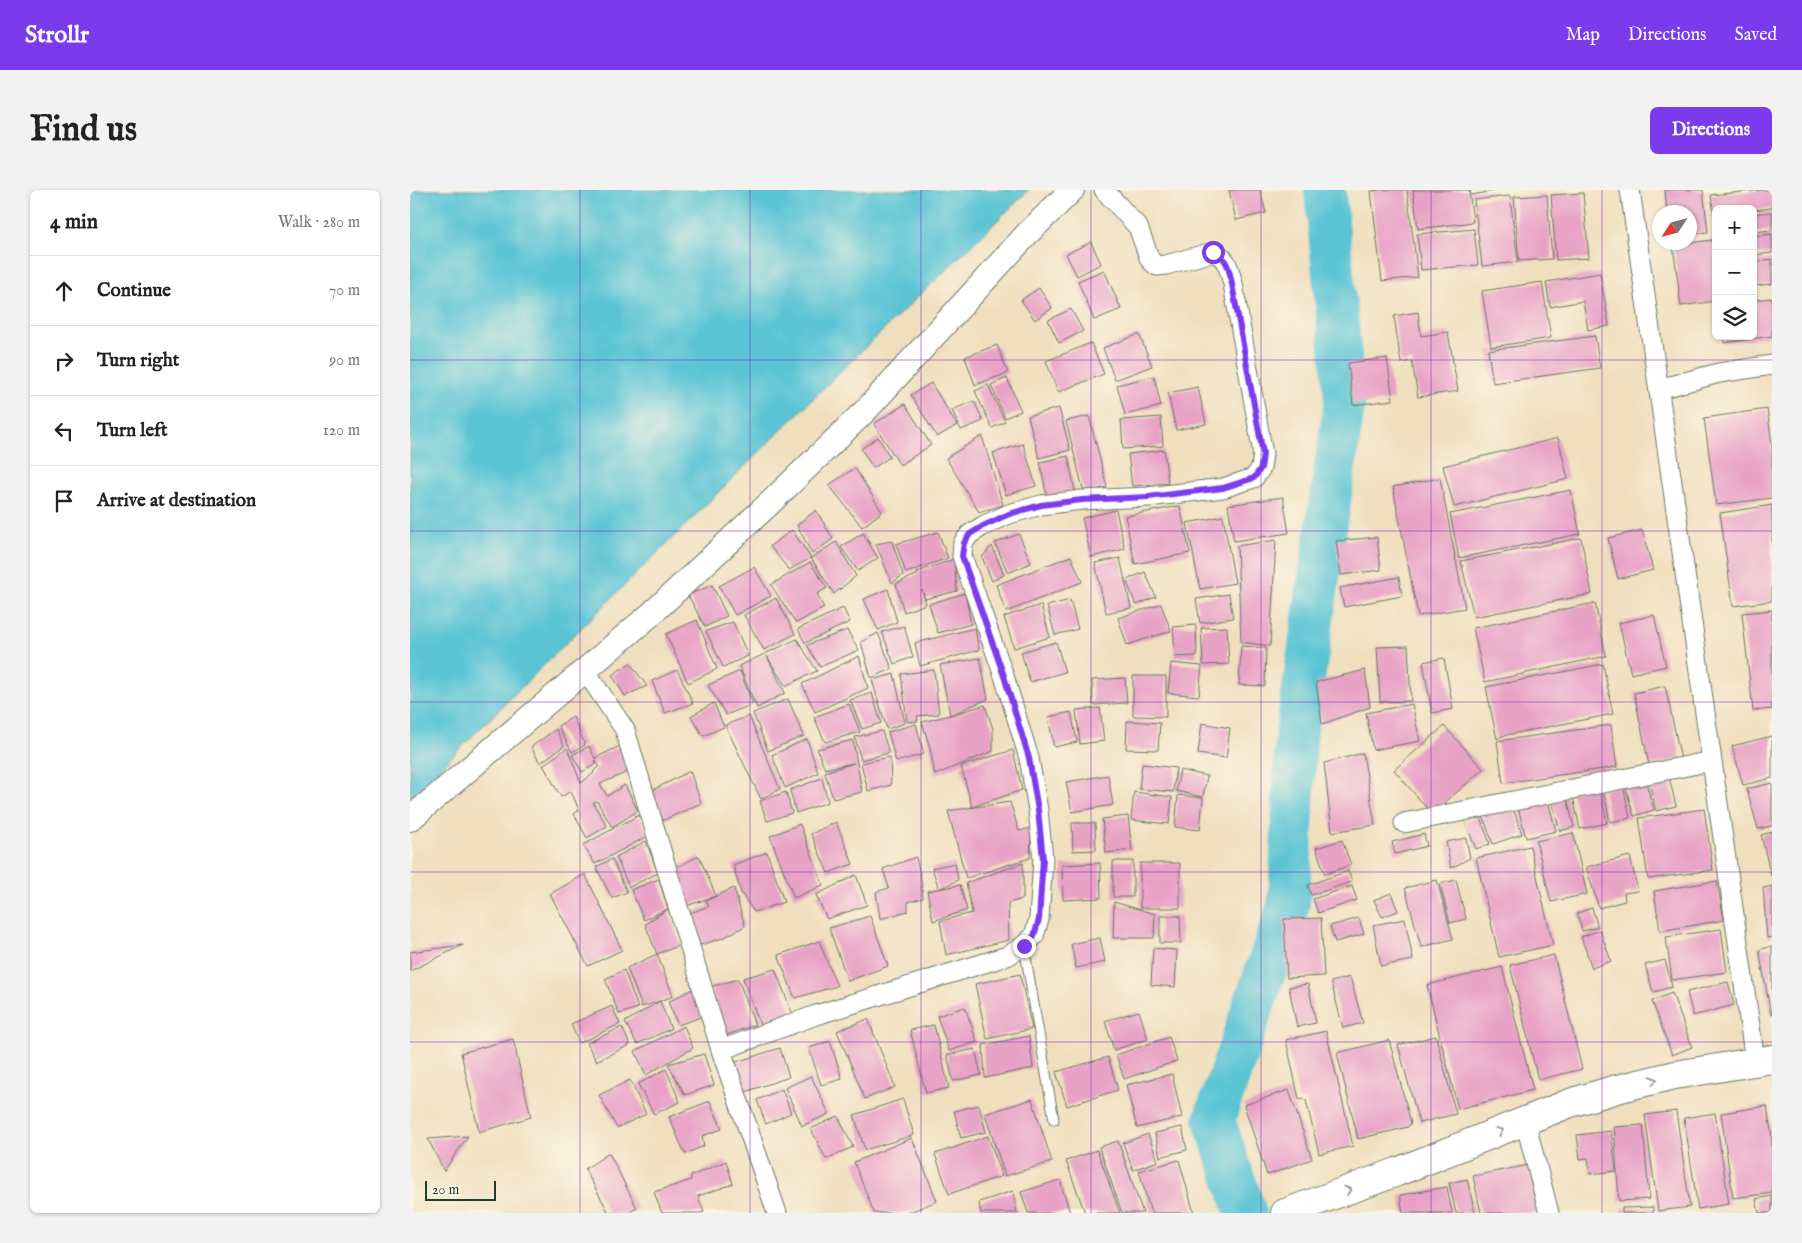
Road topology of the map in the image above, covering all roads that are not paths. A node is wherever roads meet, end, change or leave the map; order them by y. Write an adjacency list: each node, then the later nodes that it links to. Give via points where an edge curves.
1 (1072, 190): 6 (street, via 1027,234 866,410 650,615)
2 (1104, 190): 10 (street, via 1138,227 1150,260 1157,266 1213,252 1225,259 1263,454 1261,468 1254,478 1223,488 1041,505 983,526 970,534 964,543 962,556 1029,758 1038,810 1043,859 1039,919 1034,936)
3 (1630, 190): 5 (street)
4 (1772, 365): 5 (street, via 1719,373)
5 (1658, 389): 7 (street)
6 (585, 670): 8 (street); 11 (street, via 625,730)
7 (1712, 761): 9 (street); 12 (street)
8 (410, 819)
9 (1404, 823)
10 (1024, 946): 11 (street, via 1007,956 816,1015); 13 (lane)
11 (721, 1050): 15 (street)
12 (1764, 1061): 14 (highway, one-way to 12, via 1570,1103 1617,1089 1675,1075)
13 (1054, 1120)
14 (1525, 1122): 16 (highway, one-way to 14); 17 (street)
15 (777, 1213)
16 (1285, 1213)
17 (1549, 1213)

